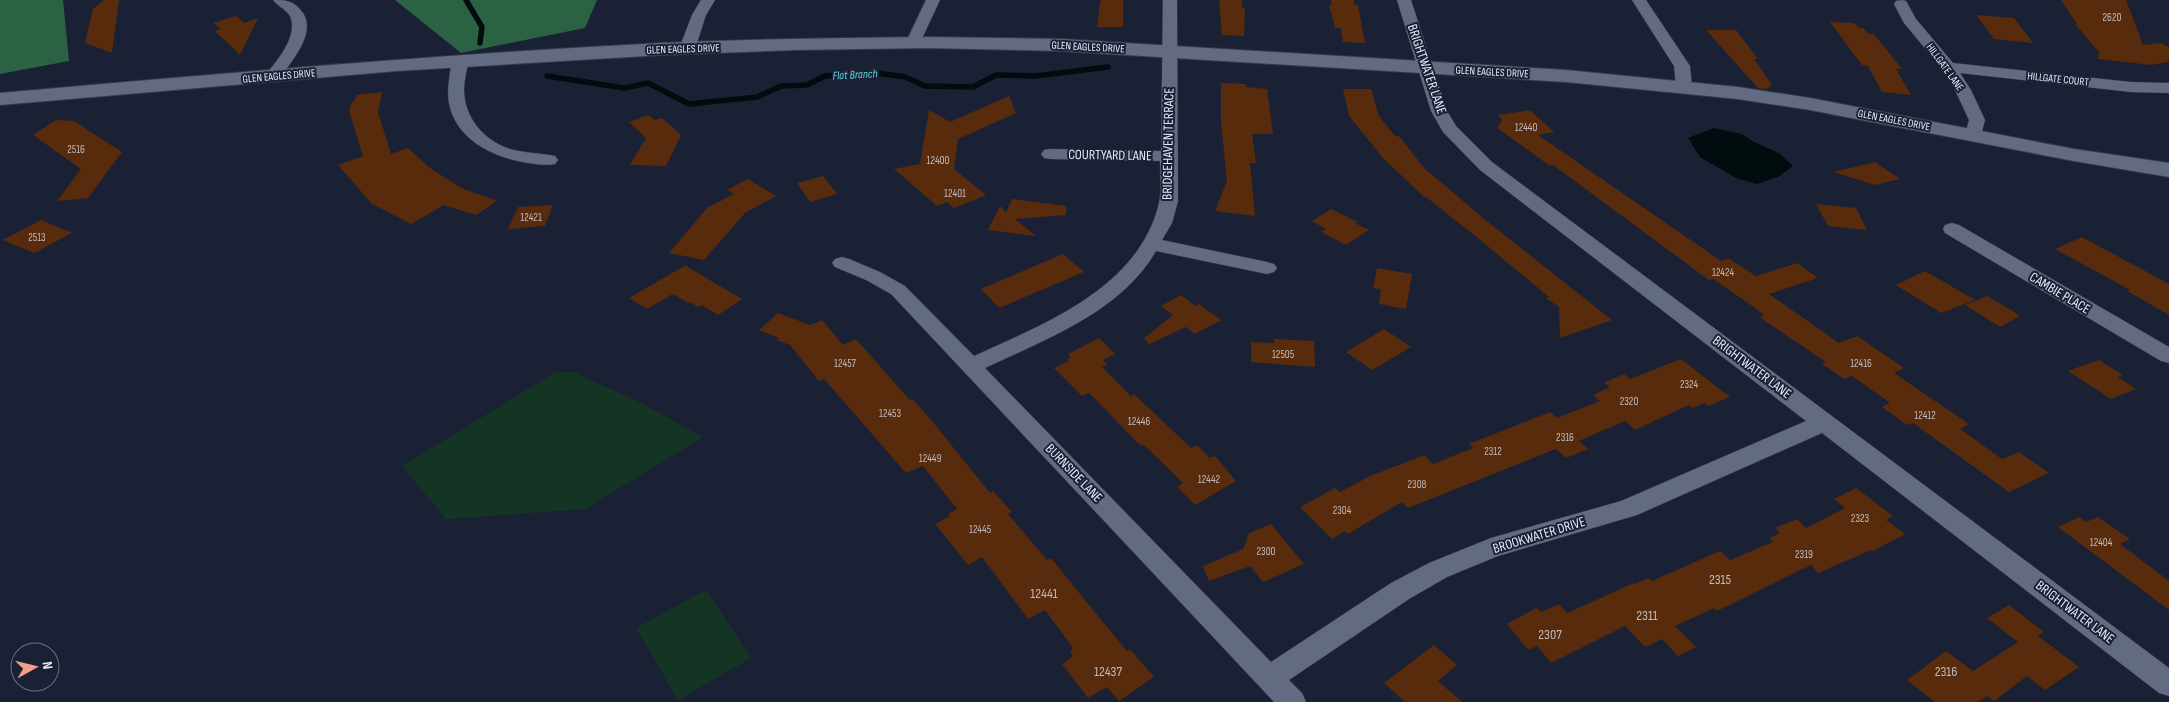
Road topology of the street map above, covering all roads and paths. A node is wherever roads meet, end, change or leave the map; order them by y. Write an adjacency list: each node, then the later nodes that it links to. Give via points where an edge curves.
1 (280, 0): 14 (street, via 298,17 300,28 292,49)
2 (708, 0): 9 (street)
3 (933, 0): 8 (street)
4 (1170, 0): 10 (street, BRIDGEHAVEN TERRACE)
5 (1404, 0): 13 (street, BRIGHTWATER LANE)
6 (1639, 0): 15 (street, via 1682,66)
7 (1901, 4): 12 (street, HILLGATE LANE, via 1909,20)
8 (914, 42): 9 (street, GLEN EAGLES DRIVE); 10 (street, GLEN EAGLES DRIVE)
9 (687, 49): 11 (street, GLEN EAGLES DRIVE)
10 (1170, 52): 13 (street, GLEN EAGLES DRIVE); 20 (street, BRIDGEHAVEN TERRACE)
11 (460, 62): 14 (street, GLEN EAGLES DRIVE); 21 (street, via 455,91 457,103 462,118 474,134 495,150)
12 (1948, 67): 16 (street, HILLGATE COURT); 18 (street, HILLGATE LANE, via 1975,114)
13 (1425, 68): 15 (street, GLEN EAGLES DRIVE); 29 (street, BRIGHTWATER LANE, via 1439,111 1449,128 1486,166)
14 (273, 76): 17 (street, GLEN EAGLES DRIVE)
15 (1684, 87): 18 (street, GLEN EAGLES DRIVE, via 1810,104)
16 (2169, 88)
17 (0, 99)
18 (1974, 135): 22 (street, GLEN EAGLES DRIVE)
19 (1050, 154): 20 (street, COURTYARD LANE)
20 (1170, 156): 24 (street, BRIDGEHAVEN TERRACE, via 1169,201)
21 (549, 160)
22 (2169, 170)
23 (1952, 229): 27 (street, CAMBIE PLACE)
24 (1152, 244): 26 (street); 28 (street, BRIDGEHAVEN TERRACE, via 1140,262 1107,294 1062,323)
25 (842, 263): 28 (street, BURNSIDE LANE, via 898,290)
26 (1267, 268)
27 (2169, 356)
28 (971, 366): 30 (street, BURNSIDE LANE)
29 (1825, 422): 30 (street, BROOKWATER DRIVE, via 1628,508 1491,548 1438,570 1400,591); 31 (street, BRIGHTWATER LANE)
30 (1269, 678): 32 (street, BURNSIDE LANE)
31 (2169, 684)
32 (1292, 702)

